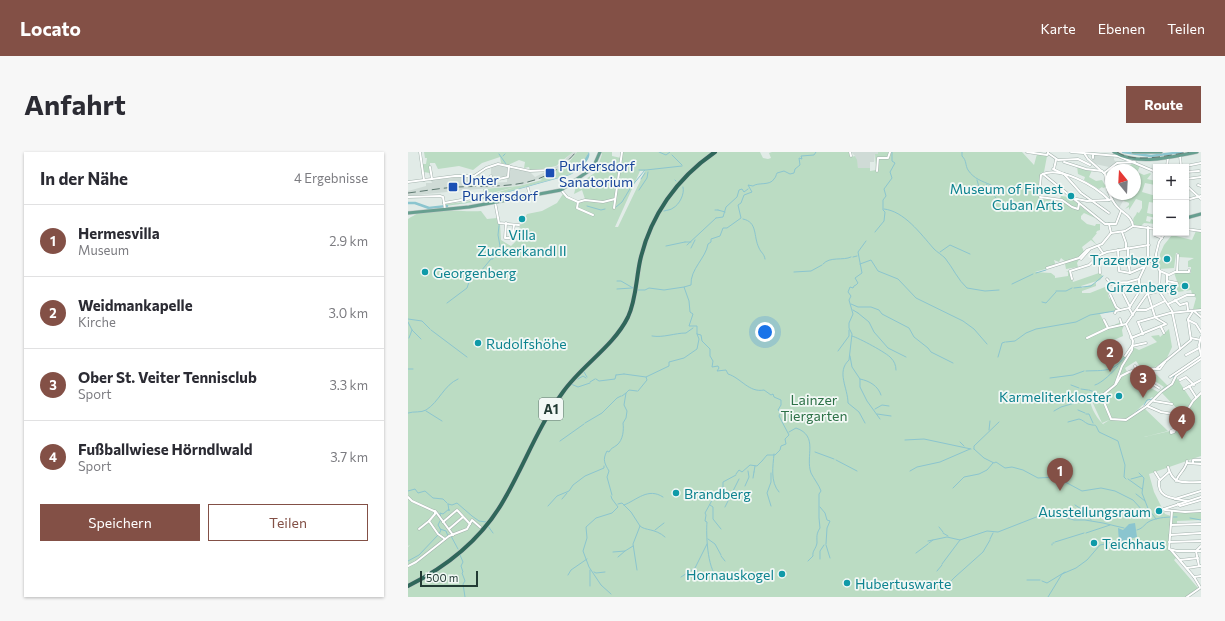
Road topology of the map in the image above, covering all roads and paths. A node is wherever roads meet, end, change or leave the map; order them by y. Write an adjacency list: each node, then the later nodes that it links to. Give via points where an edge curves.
1 (420, 152): 48 (street)
2 (600, 152): 56 (main road, via 593,168)
3 (622, 152): 64 (street)
4 (714, 152): 226 (highway, A1, via 681,179 659,209 642,248 631,306 622,325 610,341 578,371 556,399 492,517 456,554)
5 (850, 152): 20 (street)
6 (890, 152): 34 (street, via 888,158 878,158)
7 (1027, 152): 8 (street, via 1047,155)
8 (1048, 152): 23 (street)
9 (1073, 152): 17 (street); 24 (street)
10 (1114, 152): 21 (main road, via 1126,158)
11 (1133, 152): 12 (main road)
12 (1141, 152): 13 (main road)
13 (1152, 152): 14 (main road)
14 (1161, 152)
15 (1197, 152): 19 (main road)
16 (1084, 153): 17 (street); 18 (street); 36 (street, via 1088,160)
17 (1080, 154): 22 (street)
18 (1092, 154): 26 (street, via 1118,156)
19 (1180, 155): 21 (main road); 29 (street)
20 (851, 156)
21 (1168, 157): 28 (street)
22 (1078, 159): 24 (street); 30 (street)
23 (1056, 160): 25 (street); 35 (street)
24 (1072, 160): 25 (street)
25 (1063, 162): 36 (street)
26 (1134, 162): 37 (street); 40 (street, via 1117,163)
27 (1201, 163): 31 (street)
28 (1167, 164)
29 (1181, 164)
30 (1090, 165)
31 (1189, 165)
32 (509, 166): 43 (street, via 508,177 490,181); 44 (street, via 530,172 552,171); 46 (street, via 495,165 474,176)
33 (430, 167): 46 (street)
34 (877, 171)
35 (1053, 171): 41 (street); 42 (street)
36 (1102, 171): 40 (street)
37 (1153, 171)
38 (1199, 171): 39 (street)
39 (1189, 172)
40 (1104, 173): 49 (street)
41 (1043, 174): 52 (street); 63 (street)
42 (1066, 175): 57 (street, via 1090,184); 67 (street, via 1072,186)
43 (491, 176)
44 (553, 176)
45 (1201, 177): 47 (street)
46 (432, 179): 48 (street)
47 (1189, 179)
48 (424, 180): 50 (street)
49 (1105, 180)
50 (408, 182)
51 (1198, 185): 53 (street)
52 (1040, 186)
53 (1201, 186)
54 (528, 188): 59 (street)
55 (1189, 188): 62 (street)
56 (561, 189): 59 (main road); 69 (street, via 567,197)
57 (1105, 195)
58 (484, 196): 71 (street)
59 (530, 196): 68 (main road)
60 (408, 197): 71 (street, via 440,196 443,197)
61 (1040, 197): 70 (street, via 1062,200 1078,209)
62 (1200, 197): 65 (street)
63 (1071, 198): 67 (street); 70 (street)
64 (615, 199): 69 (street, via 603,202 585,200); 72 (street)
65 (1190, 199)
66 (1111, 200): 67 (street); 73 (street)
67 (1092, 201): 75 (street)
68 (495, 202): 71 (main road); 79 (street, via 500,223)
69 (578, 203): 77 (street, via 577,208)
70 (1078, 204): 80 (street, via 1105,224)
71 (444, 207): 74 (main road)
72 (614, 208)
73 (1122, 212): 80 (street, via 1116,224); 83 (street, via 1131,219)
74 (408, 213)
75 (1110, 213)
76 (1201, 214): 78 (main road)
77 (593, 215)
78 (1189, 217)
79 (506, 224): 81 (street); 81 (street, via 504,237 511,238)
80 (1109, 224): 89 (street)
81 (514, 225): 82 (street)
82 (519, 225)
83 (1133, 226): 84 (street); 88 (street)
84 (1148, 227): 85 (street); 92 (street)
85 (1153, 228)
86 (1189, 229): 87 (street)
87 (1201, 231)
88 (1122, 232): 89 (street); 94 (street)
89 (1111, 233): 93 (street)
90 (1157, 236): 91 (street)
91 (1162, 238): 104 (street, via 1156,251)
92 (1149, 245): 94 (street); 102 (street)
93 (1098, 246): 95 (street); 97 (street)
94 (1127, 248): 96 (street); 100 (street)
95 (1090, 249): 101 (street); 106 (street, via 1080,258)
96 (1118, 249): 97 (street); 111 (street, via 1119,271)
97 (1103, 253): 99 (street)
98 (1178, 255): 109 (street)
99 (1099, 256): 110 (street); 113 (street, via 1089,265 1070,271)
100 (1128, 257)
101 (1081, 259)
102 (1148, 260): 104 (street); 105 (street)
103 (1128, 261): 111 (street)
104 (1156, 263): 108 (street)
105 (1144, 267): 111 (street); 115 (street)
106 (1047, 268)
107 (1189, 270): 109 (street)
108 (1160, 271): 112 (street); 117 (street)
109 (1177, 272): 112 (street)
110 (1100, 273)
111 (1130, 273)
112 (1168, 275): 116 (street)
113 (1072, 279)
114 (1107, 279): 115 (street, via 1111,284)
115 (1139, 279): 127 (street, via 1139,292)
116 (1167, 281): 118 (street); 118 (street, via 1177,283 1175,292)
117 (1159, 290): 118 (street); 121 (street); 124 (street)
118 (1167, 291)
119 (1123, 293): 127 (street)
120 (1110, 294): 128 (street)
121 (1148, 294): 126 (street); 129 (street)
122 (1194, 295): 123 (street)
123 (1175, 300): 125 (street); 131 (street, via 1180,305 1187,303)
124 (1165, 301): 125 (street); 126 (street)
125 (1168, 304): 134 (street)
126 (1152, 307): 129 (street); 136 (street)
127 (1130, 308): 128 (street); 135 (street)
128 (1120, 310): 133 (street)
129 (1137, 310): 135 (street)
130 (1201, 310): 132 (street)
131 (1188, 311): 132 (street); 134 (street)
132 (1194, 311): 137 (street); 140 (street)
133 (1115, 312)
134 (1172, 312): 136 (street); 156 (street)
135 (1134, 315): 141 (street)
136 (1155, 317): 143 (street, via 1165,322 1166,324); 147 (street, via 1138,322)
137 (1201, 317)
138 (1120, 319): 142 (street)
139 (1104, 320): 144 (street)
140 (1188, 320): 145 (street, via 1196,324); 151 (street)
141 (1126, 324): 142 (street); 150 (street)
142 (1122, 325): 144 (street)
143 (1161, 327): 146 (street); 147 (street)
144 (1108, 328): 149 (street)
145 (1201, 332)
146 (1164, 333)
147 (1142, 334): 150 (street)
148 (1201, 336): 152 (street)
149 (1087, 338)
150 (1131, 338): 154 (street)
151 (1191, 338): 152 (street); 156 (street)
152 (1200, 340): 155 (street)
153 (1146, 343): 154 (street)
154 (1132, 347): 158 (street); 167 (street)
155 (1199, 348): 157 (street); 159 (street)
156 (1180, 349): 162 (street, via 1160,369)
157 (1186, 355)
158 (1125, 356)
159 (1201, 356): 161 (street)
160 (1135, 366): 163 (street)
161 (1187, 366): 164 (street); 176 (street)
162 (1142, 369): 163 (street); 170 (street, via 1138,375)
163 (1136, 370): 167 (street, via 1122,375)
164 (1170, 377)
165 (1180, 380): 168 (street, via 1186,377)
166 (1201, 380): 168 (street)
167 (1115, 385): 173 (street)
168 (1194, 385): 169 (street)
169 (1189, 386): 171 (street); 174 (street)
170 (1159, 388)
171 (1184, 389)
172 (1201, 393): 174 (street)
173 (1101, 395): 175 (street); 178 (street, via 1111,419 1126,420)
174 (1196, 397): 180 (street)
175 (1090, 398)
176 (1153, 401): 177 (street); 178 (street)
177 (1172, 404)
178 (1147, 406): 179 (street)
179 (1173, 414)
180 (1175, 429)
181 (1201, 460): 182 (street, via 1193,460)
182 (1193, 463): 183 (street); 188 (street, via 1187,462 1186,468)
183 (1201, 464)
184 (1168, 467): 186 (street)
185 (1155, 472): 187 (street)
186 (1169, 472): 187 (street); 188 (street)
187 (1160, 480): 193 (street, via 1162,493)
188 (1176, 481): 189 (street)
189 (1201, 482)
190 (1201, 491): 193 (street)
191 (408, 496): 196 (street)
192 (1201, 498): 194 (street); 195 (street, via 1180,506)
193 (1175, 500): 194 (street)
194 (1187, 501): 195 (street)
195 (1178, 504): 197 (street, via 1166,508)
196 (434, 510): 200 (street); 201 (street, via 435,514)
197 (1173, 511): 198 (street); 204 (street)
198 (1201, 511)
199 (463, 517): 200 (street, via 456,510); 202 (street); 208 (street)
200 (441, 520): 208 (street)
201 (429, 521): 206 (street); 210 (street)
202 (470, 524): 205 (street, via 472,520); 208 (street, via 467,528)
203 (1201, 524): 204 (street)
204 (1171, 525): 209 (street)
205 (480, 527)
206 (419, 529)
207 (1201, 533): 209 (street)
208 (450, 534): 210 (street)
209 (1170, 535): 212 (street)
210 (445, 539): 221 (street)
211 (1201, 541): 212 (street)
212 (1169, 542): 214 (street)
213 (1201, 546): 216 (street)
214 (1170, 549): 217 (street); 218 (street)
215 (1201, 550): 216 (street)
216 (1196, 551): 218 (street); 219 (street)
217 (1173, 552): 218 (street); 220 (street)
218 (1177, 552)
219 (1198, 558): 220 (street); 222 (street)
220 (1180, 560): 223 (street)
221 (408, 566)
222 (1200, 566): 223 (street)
223 (1186, 568): 225 (street)
224 (1201, 576): 225 (street)
225 (1194, 577): 227 (street)
226 (408, 585)
227 (1200, 587): 228 (street)
228 (1187, 597)

